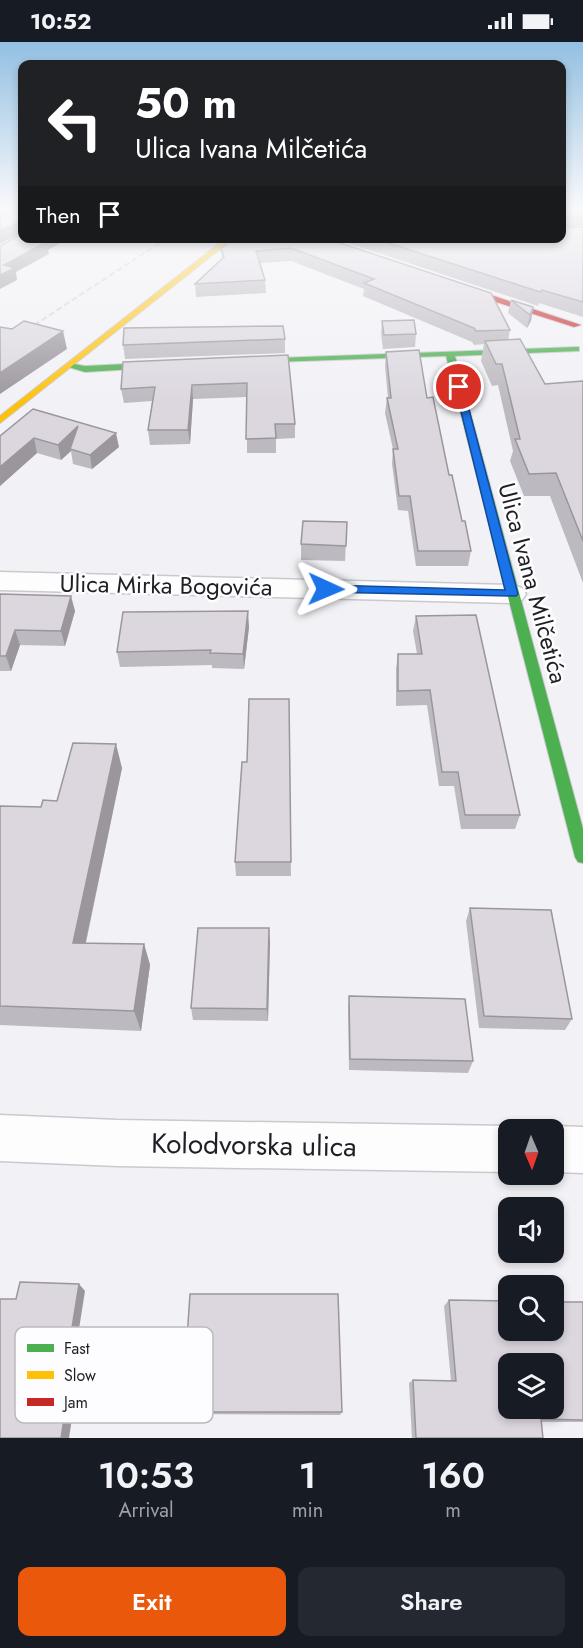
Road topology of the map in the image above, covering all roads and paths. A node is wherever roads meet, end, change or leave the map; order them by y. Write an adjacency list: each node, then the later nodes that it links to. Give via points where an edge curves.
1 (191, 273): 11 (street)
2 (436, 280): 3 (street)
3 (533, 313): 4 (street); 5 (street)
4 (580, 326): 5 (street, via 561,326)
5 (549, 334): 6 (street, via 559,345); 7 (street, via 541,346)
6 (580, 350): 7 (street)
7 (529, 351): 8 (street)
8 (450, 354): 9 (street); 14 (street, Ulica Ivana Milčetića)
9 (226, 362)
10 (179, 364): 11 (street, via 85,369)
11 (69, 366): 12 (street)
12 (0, 420)
13 (0, 581): 14 (street, Ulica Mirka Bogovića)
14 (512, 594): 15 (street, Ulica Ivana Milčetića)
15 (583, 857)
16 (0, 1138): 17 (street, Kolodvorska ulica)
17 (498, 1149)
18 (564, 1149): 19 (street)
19 (583, 1150)

